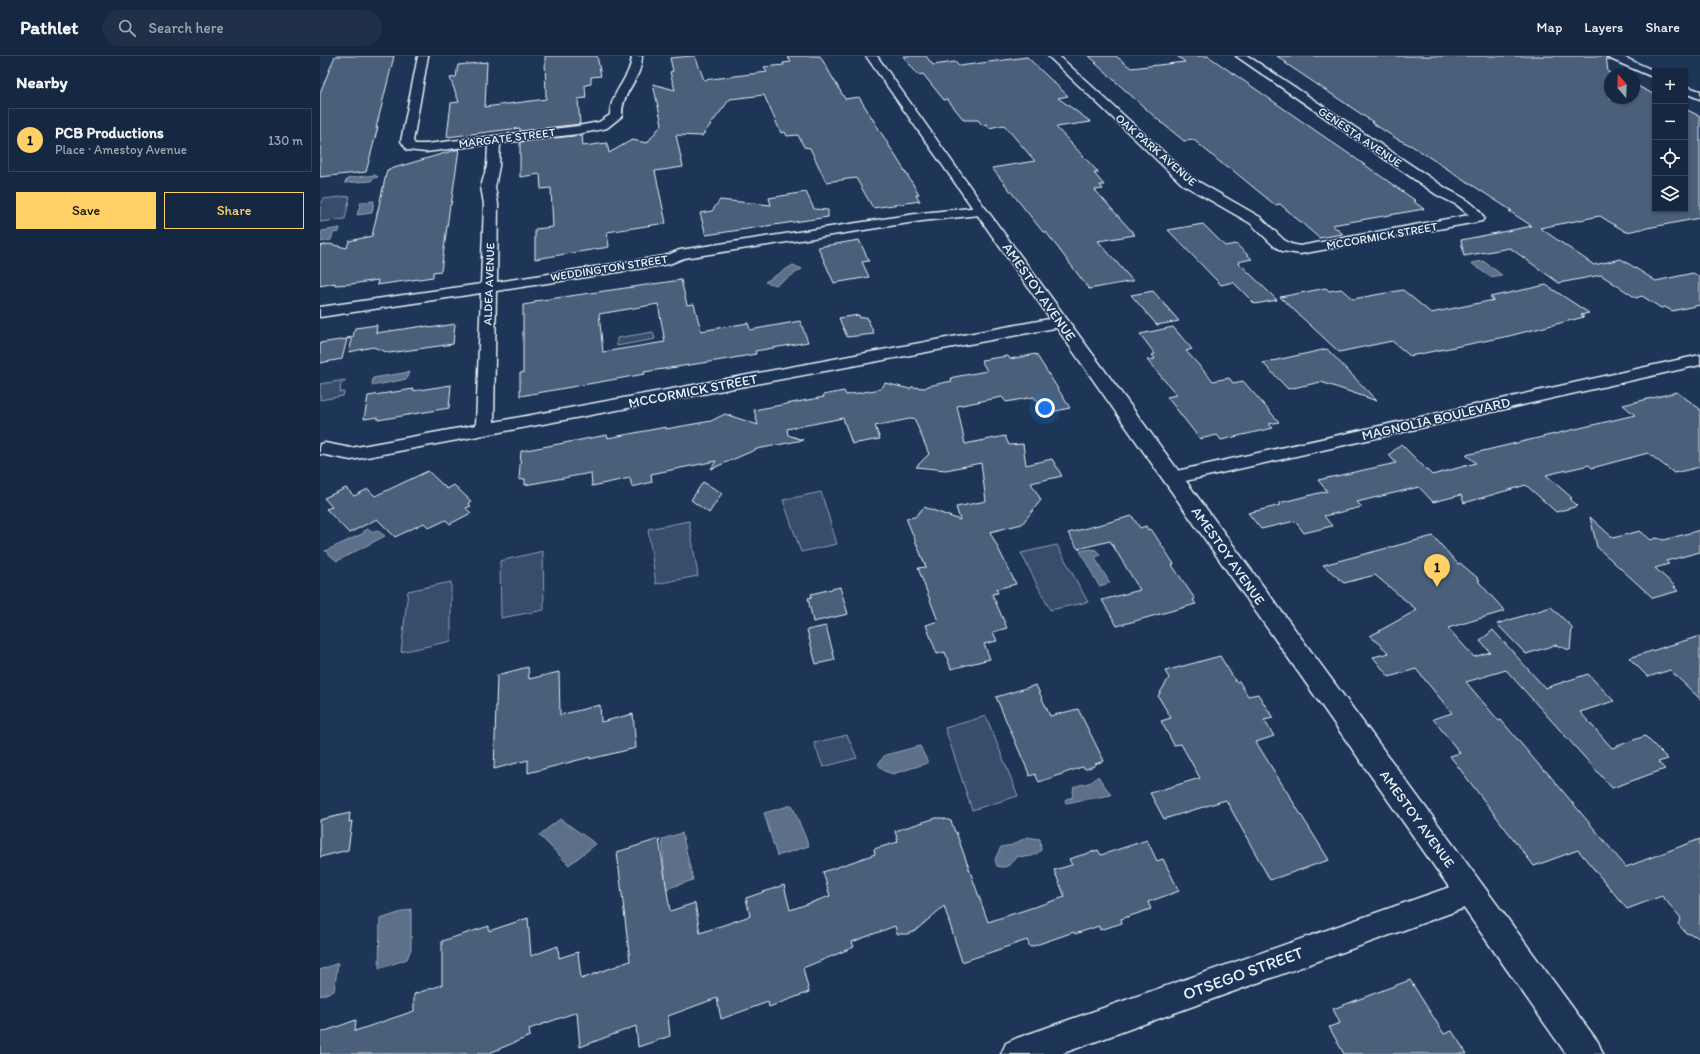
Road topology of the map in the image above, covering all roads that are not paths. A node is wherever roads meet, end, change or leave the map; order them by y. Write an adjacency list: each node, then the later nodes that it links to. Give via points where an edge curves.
1 (423, 56): 10 (street, MARGATE STREET, via 407,141 411,147 426,148)
2 (637, 56): 10 (street, MARGATE STREET, via 634,73 615,103 616,116 603,125)
3 (871, 56): 11 (street, AMESTOY AVENUE)
4 (1053, 56): 13 (street, OAK PARK AVENUE, via 1187,181 1255,220)
5 (1241, 56): 12 (street, GENESTA AVENUE, via 1442,192 1464,204)
6 (1612, 56): 7 (street)
7 (1652, 74)
8 (1688, 90): 9 (street)
9 (1700, 95)
10 (494, 139): 14 (street, ALDEA AVENUE, via 493,166 488,187 491,204)
11 (976, 206): 14 (street, WEDDINGTON STREET, via 922,217 680,254 669,260); 16 (street, AMESTOY AVENUE)
12 (1477, 218): 13 (street, MCCORMICK STREET, via 1300,250)
13 (1287, 248)
14 (488, 288): 15 (street, WEDDINGTON STREET); 18 (street, ALDEA AVENUE)
15 (320, 312)
16 (1060, 322): 18 (street, MCCORMICK STREET); 20 (street, AMESTOY AVENUE)
17 (1697, 364): 20 (street, MAGNOLIA BOULEVARD)
18 (485, 430): 19 (street, MCCORMICK STREET, via 351,454)
19 (325, 449)
20 (1172, 478): 21 (street, AMESTOY AVENUE)
21 (1470, 893): 22 (street, OTSEGO STREET); 23 (street, AMESTOY AVENUE)
22 (1017, 1054)
23 (1586, 1054)

